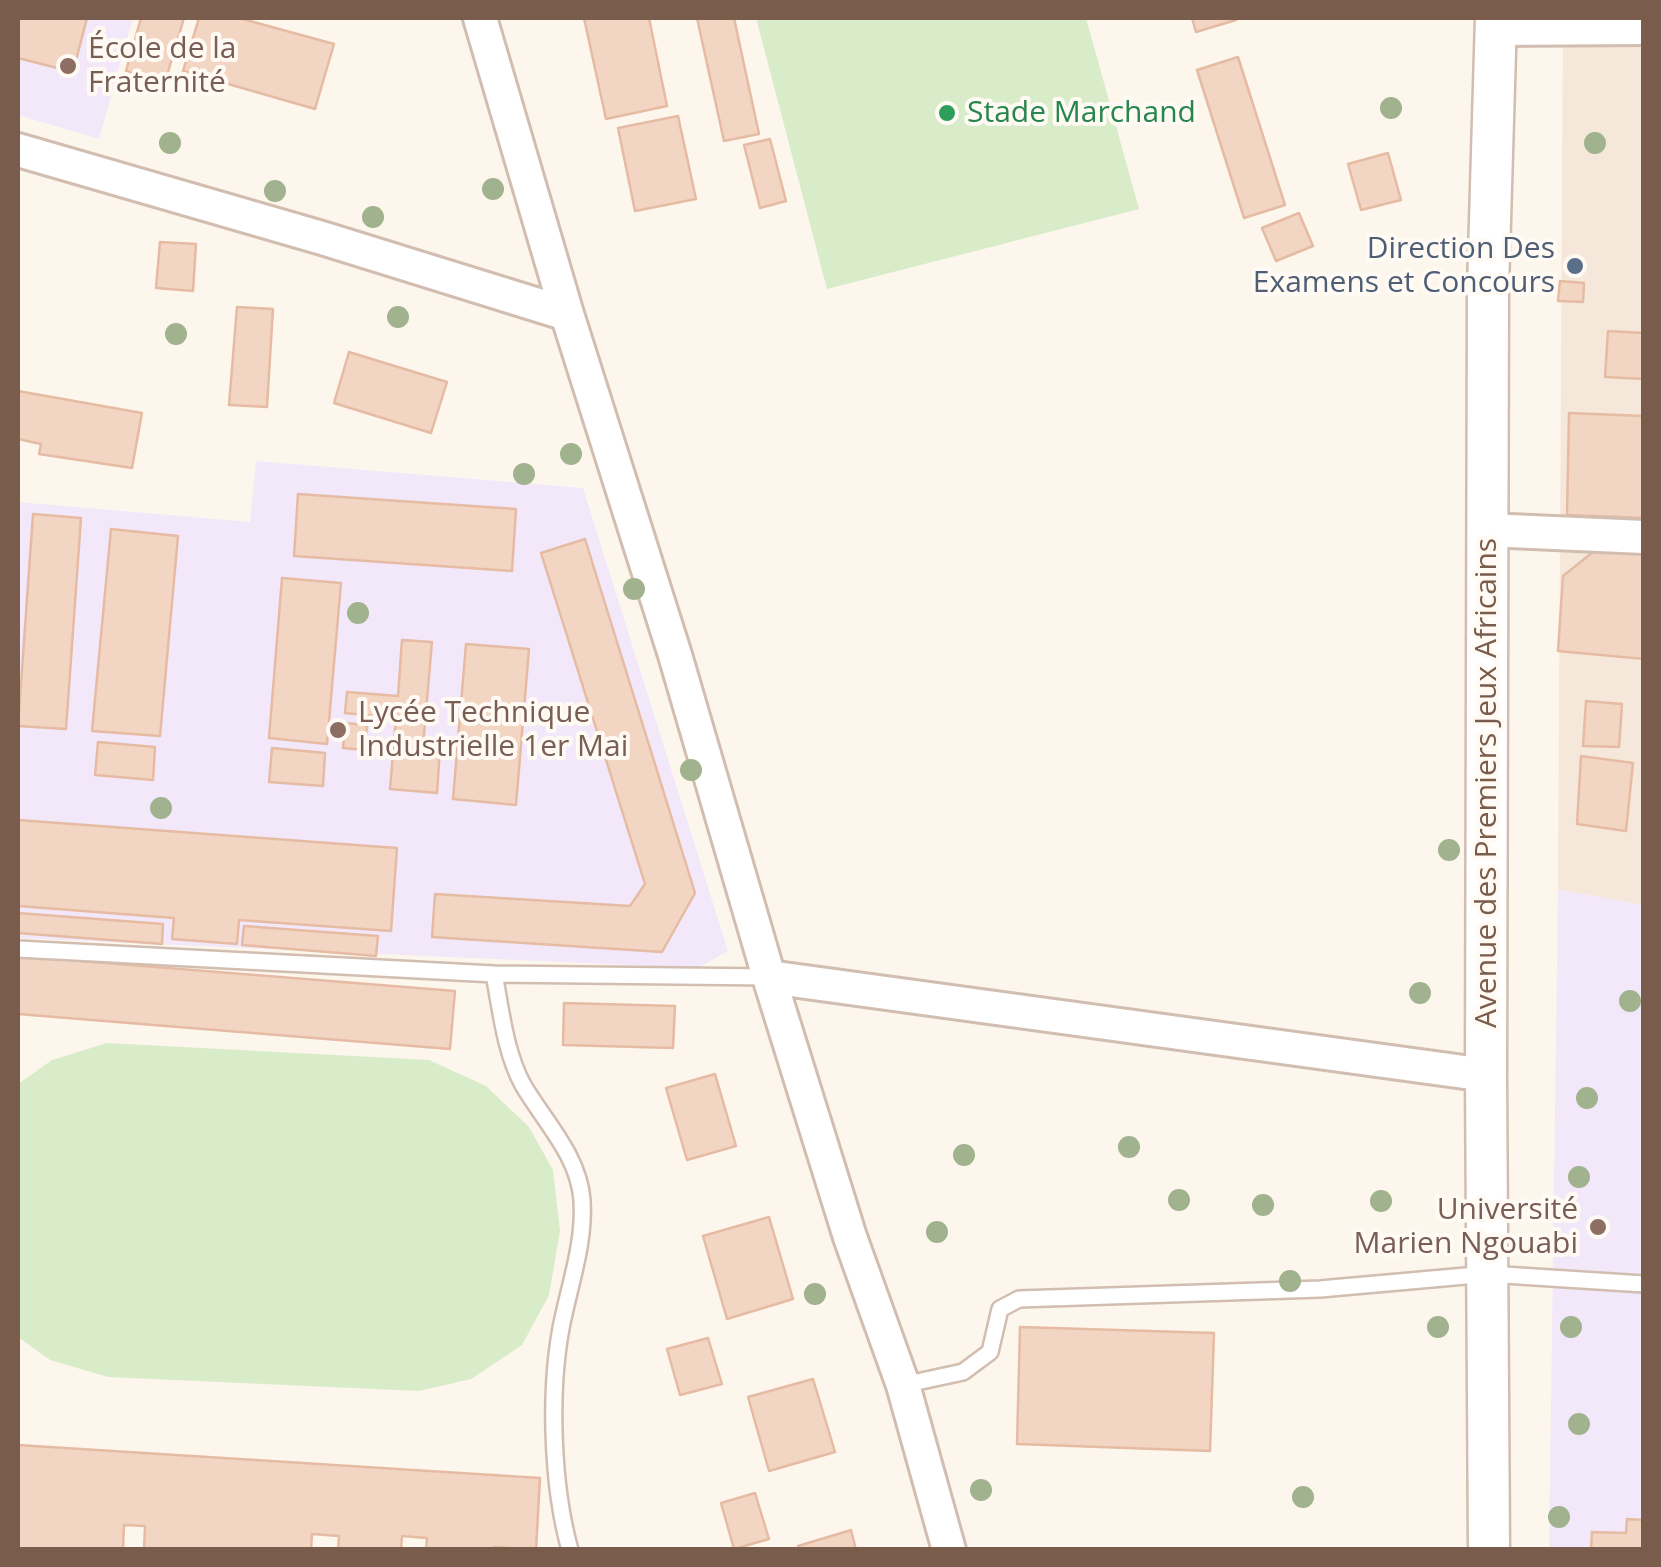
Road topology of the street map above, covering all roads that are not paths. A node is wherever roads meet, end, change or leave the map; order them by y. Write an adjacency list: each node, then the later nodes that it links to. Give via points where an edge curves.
1 (480, 18): 5 (street)
2 (1496, 23): 3 (street); 6 (street, Avenue des Premiers Jeux Africains)
3 (1644, 28)
4 (18, 150): 5 (street)
5 (566, 314): 10 (street)
6 (1487, 530): 7 (street); 11 (street, Avenue des Premiers Jeux Africains)
7 (1644, 536)
8 (18, 948): 9 (lane)
9 (494, 974): 10 (lane); 15 (lane, via 522,1084 572,1162 582,1197 553,1410)
10 (769, 977): 11 (street); 14 (street)
11 (1486, 1076): 12 (street, Avenue des Premiers Jeux Africains)
12 (1488, 1274): 13 (lane); 14 (lane, via 1320,1288 1019,1299 1000,1309 990,1352 963,1372); 17 (street, Avenue des Premiers Jeux Africains)
13 (1644, 1284)
14 (903, 1385): 16 (street)
15 (570, 1550)
16 (949, 1550)
17 (1489, 1550)

